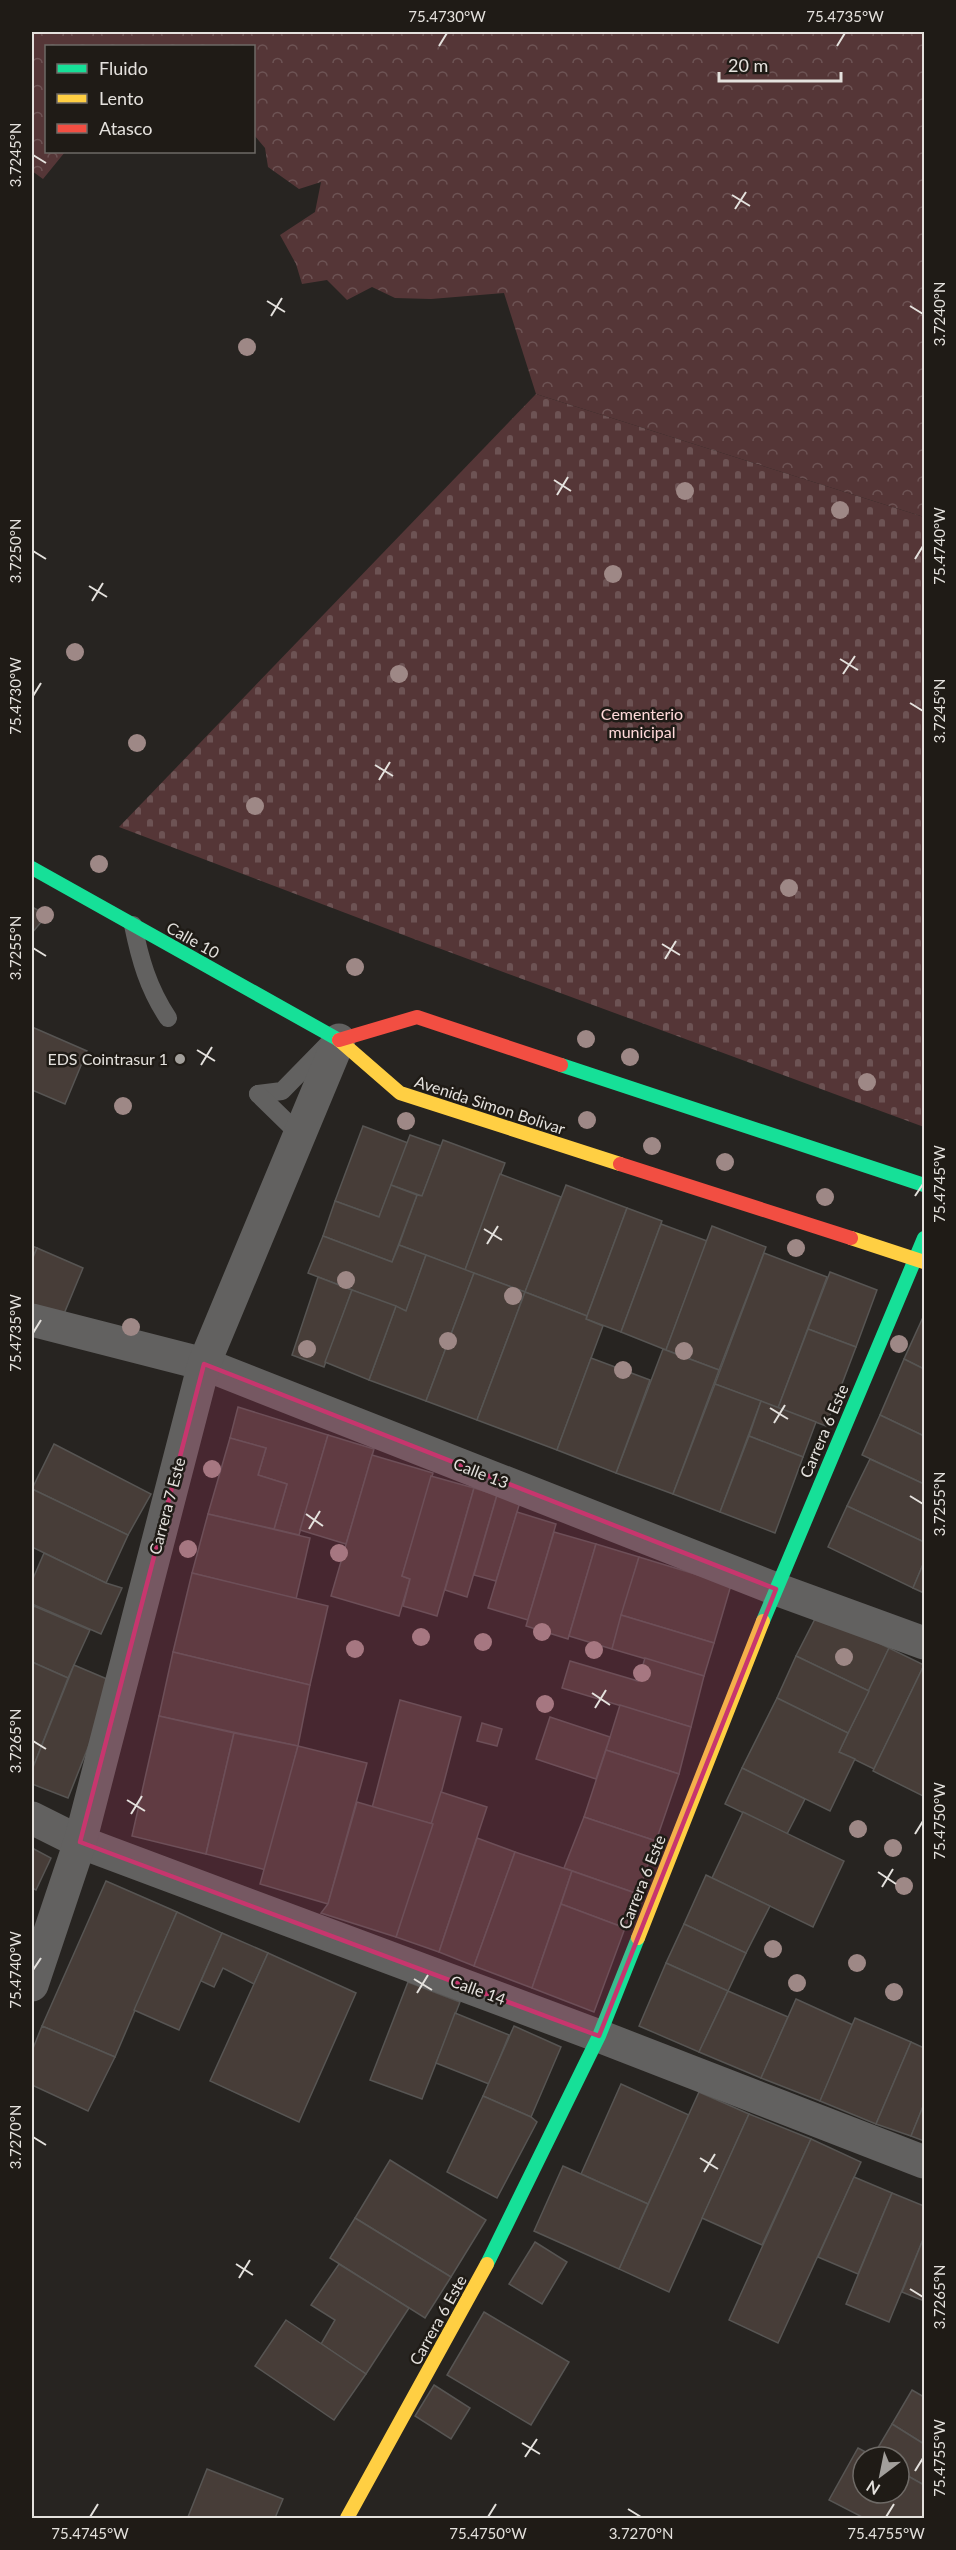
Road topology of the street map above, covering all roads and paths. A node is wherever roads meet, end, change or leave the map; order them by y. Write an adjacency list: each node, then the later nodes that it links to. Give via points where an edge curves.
1 (32, 868): 2 (main road, Calle 10)
2 (133, 925): 3 (lane, via 142,969); 4 (main road, Calle 10)
3 (168, 1018)
4 (336, 1039): 5 (street, Carrera 7 Este); 5 (lane, via 282,1091 258,1094); 6 (main road, via 417,1017); 8 (main road, Avenida Simon Bolivar, via 400,1093)
5 (299, 1134): 10 (street, Carrera 7 Este)
6 (924, 1185)
7 (924, 1238): 8 (main road, Carrera 6 Este)
8 (920, 1260): 11 (main road, Carrera 6 Este)
9 (32, 1320): 10 (street, Calle 13)
10 (204, 1364): 11 (street, Calle 13); 14 (street, Carrera 7 Este)
11 (776, 1589): 12 (street, Calle 13); 16 (main road, Carrera 6 Este)
12 (924, 1643)
13 (32, 1818): 14 (street, Calle 14)
14 (80, 1842): 15 (street, Carrera 7 Este); 16 (street, Calle 14)
15 (32, 1985)
16 (599, 2036): 17 (street, Calle 14); 18 (main road, Carrera 6 Este, via 493,2253)
17 (924, 2162)
18 (347, 2518)

